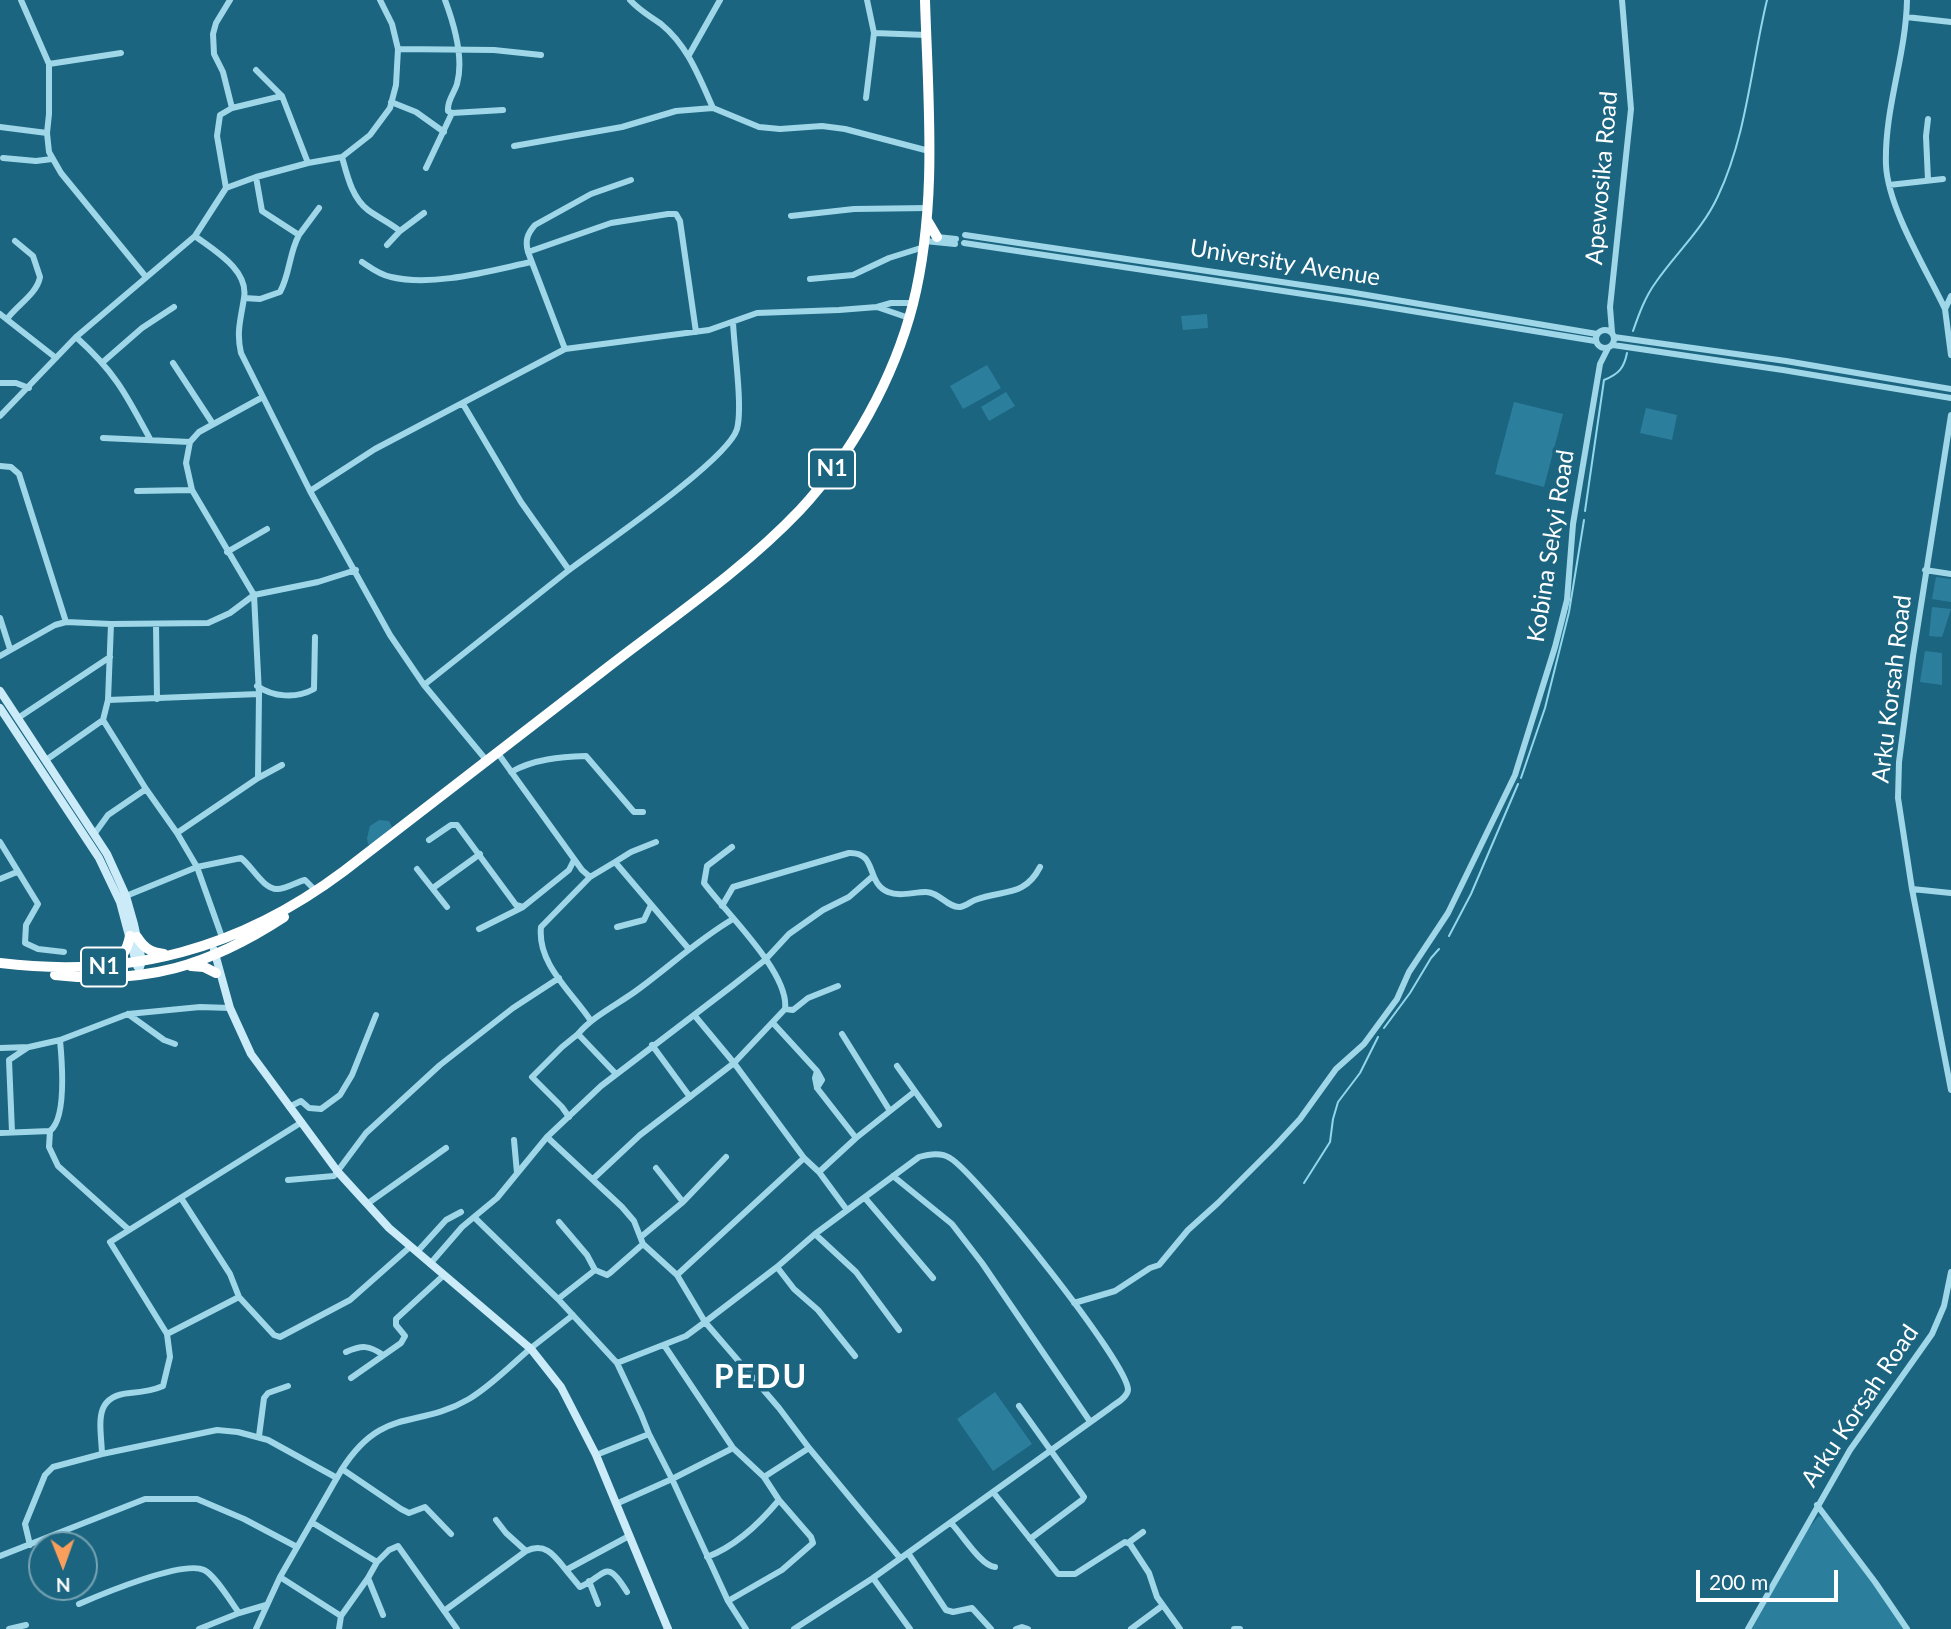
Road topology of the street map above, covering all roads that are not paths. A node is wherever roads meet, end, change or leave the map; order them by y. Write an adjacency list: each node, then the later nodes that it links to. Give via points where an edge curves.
1 (21, 0): 20 (street)
2 (230, 0): 25 (street, via 213,34)
3 (380, 0): 15 (street)
4 (445, 0): 16 (street)
5 (630, 0): 19 (street, via 660,23)
6 (720, 0): 19 (street)
7 (867, 0): 13 (street)
8 (925, 0): 14 (highway, N1)
9 (1620, 0): 77 (street, Apewosika Road, via 1631,109)
10 (1907, 0): 11 (street)
11 (1906, 18): 12 (street); 44 (street, via 1888,127)
12 (1951, 22)
13 (874, 33): 14 (street); 23 (street)
14 (926, 35): 34 (highway, N1)
15 (398, 50): 16 (street); 24 (street)
16 (458, 50): 18 (street); 28 (street, via 457,84 448,105)
17 (121, 53): 20 (street)
18 (541, 55)
19 (689, 55): 26 (street)
20 (49, 64): 32 (street)
21 (256, 70): 22 (street)
22 (282, 96): 25 (street); 38 (street)
23 (866, 98)
24 (391, 102): 31 (street, via 416,112); 35 (street, via 370,135)
25 (232, 108): 45 (street, via 218,121)
26 (713, 108): 33 (street, via 676,111 622,128); 34 (street, via 759,127 845,129)
27 (503, 110): 28 (street)
28 (452, 113): 31 (street)
29 (1928, 119): 43 (street)
30 (0, 127): 32 (street)
31 (444, 132): 39 (street)
32 (47, 133): 37 (street)
33 (514, 146)
34 (929, 151): 48 (highway, N1)
35 (342, 157): 38 (street); 50 (street, via 351,187 365,208)
36 (3, 158): 37 (street)
37 (52, 159): 62 (street)
38 (308, 163): 40 (street)
39 (426, 168)
40 (256, 177): 45 (street); 51 (street, via 262,211)
41 (1943, 179): 43 (street)
42 (631, 180): 59 (street, via 591,194 534,225 526,244)
43 (1928, 180): 44 (street)
44 (1889, 185): 69 (street)
45 (226, 188): 53 (street)
46 (319, 208): 51 (street)
47 (424, 213): 50 (street)
48 (928, 214): 49 (street, via 854,208); 56 (highway, N1)
49 (791, 216)
50 (401, 231): 58 (street)
51 (299, 235): 65 (street, via 280,292 260,299)
52 (965, 235): 77 (street, University Avenue, via 1349,292)
53 (195, 236): 62 (street); 65 (street, via 240,275)
54 (15, 241): 72 (street, via 33,256 40,277 37,287)
55 (955, 241): 56 (street)
56 (928, 243): 63 (street, via 853,275); 66 (highway, N1)
57 (964, 243): 77 (street, University Avenue)
58 (387, 245)
59 (528, 252): 61 (street); 75 (street, via 611,223 676,214)
60 (362, 262): 61 (street, via 391,277 427,279)
61 (531, 262): 78 (street)
62 (146, 278): 76 (street)
63 (810, 279)
64 (1951, 296): 69 (street)
65 (244, 298): 86 (street, via 237,339)
66 (913, 303): 68 (street); 71 (highway, N1)
67 (174, 307): 81 (street)
68 (877, 307): 71 (street); 74 (street, via 766,312)
69 (1945, 309): 73 (street)
70 (0, 314): 72 (street)
71 (909, 318): 123 (highway, N1, via 894,360 859,429 801,508 734,569)
72 (7, 319): 80 (street)
73 (1949, 319): 79 (street)
74 (733, 322): 75 (street); 101 (street, via 738,414 737,430 729,445)
75 (696, 332): 78 (street)
76 (76, 337): 80 (street); 81 (street)
77 (1606, 339): 85 (street, University Avenue, via 1786,361); 87 (street, University Avenue); 237 (street, Kobina Sekyi Road, via 1573,524 1567,600 1555,647 1515,775 1465,880 1397,999 1300,1119 1188,1230 1165,1260 1115,1291)
78 (565, 349): 88 (street)
79 (1951, 355)
80 (56, 358): 84 (street)
81 (103, 362): 93 (street, via 121,384)
82 (173, 363): 91 (street)
83 (0, 383): 84 (street)
84 (29, 388): 90 (street)
85 (1951, 389)
86 (261, 398): 91 (street); 98 (street)
87 (1951, 398)
88 (463, 404): 98 (street, via 355,460); 101 (street, via 521,502)
89 (1951, 415): 103 (street, Arku Korsah Road)
90 (0, 416)
91 (213, 424): 94 (street)
92 (103, 438): 93 (street)
93 (150, 439): 94 (street)
94 (190, 442): 96 (street, via 187,463)
95 (0, 466): 107 (street, via 19,474)
96 (192, 490): 97 (street); 100 (street)
97 (137, 491)
98 (310, 491): 102 (street)
99 (267, 529): 100 (street)
100 (227, 552): 105 (street)
101 (569, 569): 114 (street)
102 (356, 570): 105 (street); 114 (street, via 390,635)
103 (1925, 570): 104 (street); 150 (street, Arku Korsah Road, via 1898,775)
104 (1951, 574)
105 (254, 595): 109 (street, via 208,623); 115 (street)
106 (0, 618): 111 (street)
107 (66, 622): 108 (street); 111 (street)
108 (111, 624): 109 (street); 113 (street)
109 (156, 624): 118 (street)
110 (315, 637): 115 (street, via 314,689 275,695)
111 (10, 649): 112 (street)
112 (0, 656)
113 (110, 657): 119 (street); 121 (street)
114 (424, 685): 125 (street)
115 (257, 686): 117 (street)
116 (0, 691): 121 (main road)
117 (259, 694): 118 (street); 128 (street)
118 (157, 699): 119 (street)
119 (108, 700): 122 (street)
120 (0, 708): 138 (main road)
121 (18, 718): 124 (main road)
122 (103, 720): 124 (street); 129 (street)
123 (498, 752): 125 (highway, N1); 127 (street)
124 (46, 760): 131 (main road)
125 (487, 761): 148 (highway, N1)
126 (282, 765): 128 (street)
127 (511, 772): 130 (street, via 546,759 586,756 634,813); 139 (street)
128 (258, 778): 132 (street)
129 (146, 789): 131 (street, via 108,815); 132 (street)
130 (643, 812)
131 (95, 833): 138 (main road)
132 (177, 833): 141 (street)
133 (429, 840): 137 (street, via 457,825)
134 (0, 842): 144 (street)
135 (656, 842): 140 (street)
136 (732, 847): 156 (street, via 707,866 704,874 704,883)
137 (480, 854): 149 (street); 155 (street, via 516,905)
138 (103, 856): 153 (main road); 161 (main road)
139 (574, 860): 146 (street); 155 (street, via 569,870)
140 (615, 862): 146 (street); 154 (street)
141 (197, 867): 151 (street, via 241,858 269,887 289,887 305,880); 153 (street); 162 (street)
142 (1040, 867): 145 (street, via 1021,888 961,907 933,892 886,891)
143 (417, 869): 149 (street)
144 (17, 872): 147 (street); 164 (street, via 38,904 26,925 25,943)
145 (873, 876): 156 (street, via 865,856 849,853 733,887); 166 (street, via 849,897 789,934)
146 (590, 877): 172 (street, via 541,927 542,950)
147 (0, 879)
148 (331, 881): 151 (highway, N1); 162 (highway, N1, via 296,909)
149 (433, 888): 157 (street)
150 (1912, 889): 152 (street); 191 (street, Arku Korsah Road)
151 (315, 890): 162 (highway, N1)
152 (1951, 893)
153 (126, 896): 161 (main road)
154 (651, 905): 159 (street, via 644,920); 163 (street)
155 (523, 906): 160 (street)
156 (722, 906): 158 (street)
157 (447, 907)
158 (733, 919): 163 (street); 166 (street)
159 (617, 927)
160 (479, 929)
161 (133, 937): 165 (highway, via 151,952); 168 (highway, via 122,957); 170 (main road)
162 (216, 948): 165 (highway, N1); 169 (highway, N1); 171 (highway); 171 (main road)
163 (688, 948): 179 (street)
164 (64, 952)
165 (170, 955): 170 (highway, N1)
166 (765, 960): 175 (street, via 784,990); 178 (street)
167 (0, 965): 168 (highway, N1); 170 (highway, N1, via 78,977)
168 (109, 966): 170 (highway, N1)
169 (189, 966): 170 (highway, N1); 171 (highway)
170 (141, 968)
171 (219, 973): 174 (main road)
172 (559, 978): 179 (street); 209 (street, via 440,1065 366,1133)
173 (838, 986): 175 (street, via 808,998 793,1010)
174 (230, 1007): 176 (street); 194 (main road, via 257,1063)
175 (785, 1009): 180 (street)
176 (128, 1014): 183 (street); 184 (street)
177 (376, 1015): 194 (street, via 340,1095 321,1109 309,1108 301,1101)
178 (695, 1016): 185 (street); 188 (street)
179 (591, 1021): 181 (street)
180 (773, 1023): 188 (street); 203 (street, via 817,1071 817,1088)
181 (578, 1034): 190 (street); 196 (street, via 533,1077)
182 (842, 1034): 195 (street)
183 (60, 1040): 186 (street); 199 (street, via 61,1097 58,1122)
184 (175, 1044)
185 (652, 1045): 190 (street); 193 (street)
186 (29, 1047): 187 (street); 200 (street, via 9,1060)
187 (0, 1048)
188 (734, 1063): 193 (street); 207 (street)
189 (897, 1066): 192 (street)
190 (615, 1074): 196 (street)
191 (1951, 1090)
192 (914, 1092): 195 (street); 198 (street)
193 (690, 1097): 213 (street, via 639,1135)
194 (289, 1107): 197 (main road)
195 (890, 1111): 203 (street)
196 (569, 1117): 202 (street)
197 (302, 1122): 209 (main road); 215 (street)
198 (939, 1125)
199 (50, 1131): 200 (street); 223 (street, via 48,1147 58,1166)
200 (12, 1132): 201 (street)
201 (0, 1133)
202 (547, 1137): 210 (street); 213 (street)
203 (856, 1138): 211 (street)
204 (514, 1140): 210 (street)
205 (446, 1147): 218 (street)
206 (726, 1157): 217 (street)
207 (804, 1158): 211 (street); 233 (street)
208 (656, 1168): 217 (street)
209 (338, 1172): 214 (street, via 327,1178); 218 (main road)
210 (517, 1172): 221 (street, via 497,1198)
211 (819, 1172): 219 (street)
212 (893, 1176): 216 (street); 237 (street, via 919,1157 950,1157 985,1192); 251 (street, via 952,1224)
213 (593, 1179): 225 (street, via 622,1207)
214 (288, 1180)
215 (181, 1198): 223 (street); 235 (street, via 230,1274)
216 (865, 1198): 219 (street); 234 (street)
217 (683, 1202): 225 (street)
218 (367, 1204): 227 (main road)
219 (847, 1210): 224 (street)
220 (461, 1212): 227 (street)
221 (474, 1217): 228 (street); 236 (street)
222 (559, 1222): 230 (street)
223 (128, 1229): 241 (street, via 110,1242)
224 (815, 1234): 229 (street); 240 (street, via 856,1272)
225 (642, 1236): 226 (street)
226 (643, 1244): 230 (street, via 607,1275); 233 (street)
227 (414, 1249): 228 (main road); 235 (street, via 350,1300 280,1337)
228 (430, 1264): 232 (main road)
229 (777, 1267): 239 (street); 246 (street)
230 (595, 1270): 236 (street)
231 (1951, 1272): 266 (street, Arku Korsah Road, via 1932,1334)
232 (444, 1275): 243 (main road); 245 (street, via 399,1314 396,1322 404,1339)
233 (677, 1275): 239 (street)
234 (933, 1278)
235 (239, 1297): 241 (street)
236 (558, 1299): 238 (street)
237 (1074, 1303): 251 (street, via 1128,1391)
238 (573, 1315): 243 (street); 247 (street)
239 (705, 1322): 242 (street); 255 (street)
240 (900, 1330)
241 (167, 1334): 257 (street, via 170,1357 163,1386 115,1394 104,1403)
242 (664, 1345): 247 (street); 254 (street)
243 (531, 1349): 258 (main road, via 561,1387); 259 (street, via 471,1398 446,1410 383,1426)
244 (346, 1352): 245 (street, via 364,1346)
245 (383, 1355): 248 (street)
246 (855, 1356)
247 (617, 1363): 252 (street)
248 (351, 1378)
249 (288, 1386): 253 (street, via 264,1398)
250 (1019, 1406): 256 (street)
251 (1089, 1420): 256 (street)
252 (649, 1434): 258 (street); 262 (street)
253 (259, 1436): 257 (street, via 217,1430); 261 (street)
254 (733, 1448): 260 (street); 262 (street)
255 (809, 1448): 260 (street); 283 (street)
256 (1050, 1451): 263 (street); 275 (street, via 1084,1499)
257 (102, 1454): 274 (street, via 53,1467 45,1475 25,1524)
258 (596, 1455): 265 (main road)
259 (342, 1469): 261 (street); 272 (street, via 409,1513 425,1507)
260 (764, 1477): 264 (street)
261 (337, 1478): 268 (street)
262 (672, 1479): 265 (street); 282 (street)
263 (993, 1492): 269 (street); 275 (street)
264 (779, 1500): 282 (street, via 745,1535); 292 (street, via 813,1543 782,1570)
265 (616, 1504): 273 (main road)
266 (1816, 1505): 319 (street, Arku Korsah Road); 320 (street)
267 (496, 1520): 279 (street)
268 (313, 1523): 278 (street); 284 (street)
269 (951, 1523): 280 (street); 285 (street, via 981,1559)
270 (65, 1531): 278 (street, via 145,1499 197,1499)
271 (1143, 1532): 276 (street)
272 (451, 1534)
273 (629, 1536): 286 (street); 308 (main road)
274 (28, 1537)
275 (1030, 1539): 276 (street, via 1064,1576)
276 (1128, 1543): 296 (street, via 1146,1567)
277 (28, 1546): 281 (street)
278 (296, 1547): 287 (street)
279 (526, 1551): 286 (street, via 541,1547); 297 (street)
280 (908, 1553): 283 (street); 312 (street, via 946,1610 972,1608)
281 (0, 1556)
282 (708, 1558): 292 (street)
283 (901, 1558): 289 (street)
284 (377, 1562): 288 (street); 297 (street, via 395,1546 402,1548)
285 (995, 1567)
286 (566, 1570): 290 (street, via 578,1586)
287 (280, 1577): 295 (street); 300 (street)
288 (368, 1578): 299 (street); 300 (street)
289 (873, 1578): 302 (street); 311 (street)
290 (589, 1581): 291 (street, via 609,1572); 294 (street)
291 (627, 1592)
292 (728, 1601): 309 (street)
293 (79, 1604): 298 (street, via 124,1586 198,1568 209,1573)
294 (598, 1604)
295 (266, 1605): 298 (street); 305 (street)
296 (1162, 1606): 315 (street); 316 (street)
297 (444, 1611): 307 (street)
298 (239, 1613): 304 (street)
299 (383, 1615)
300 (341, 1616): 306 (street)
301 (26, 1625): 303 (street)
302 (803, 1627): 310 (street)
303 (9, 1629)
304 (199, 1629)
305 (256, 1629)
306 (339, 1629)
307 (457, 1629)
308 (668, 1629)
309 (746, 1629)
310 (794, 1629)
311 (910, 1629)
312 (991, 1629)
313 (1016, 1629): 314 (street)
314 (1028, 1629)
315 (1131, 1629)
316 (1180, 1629)
317 (1234, 1629): 318 (street)
318 (1240, 1629)
319 (1748, 1629)
320 (1907, 1629)

